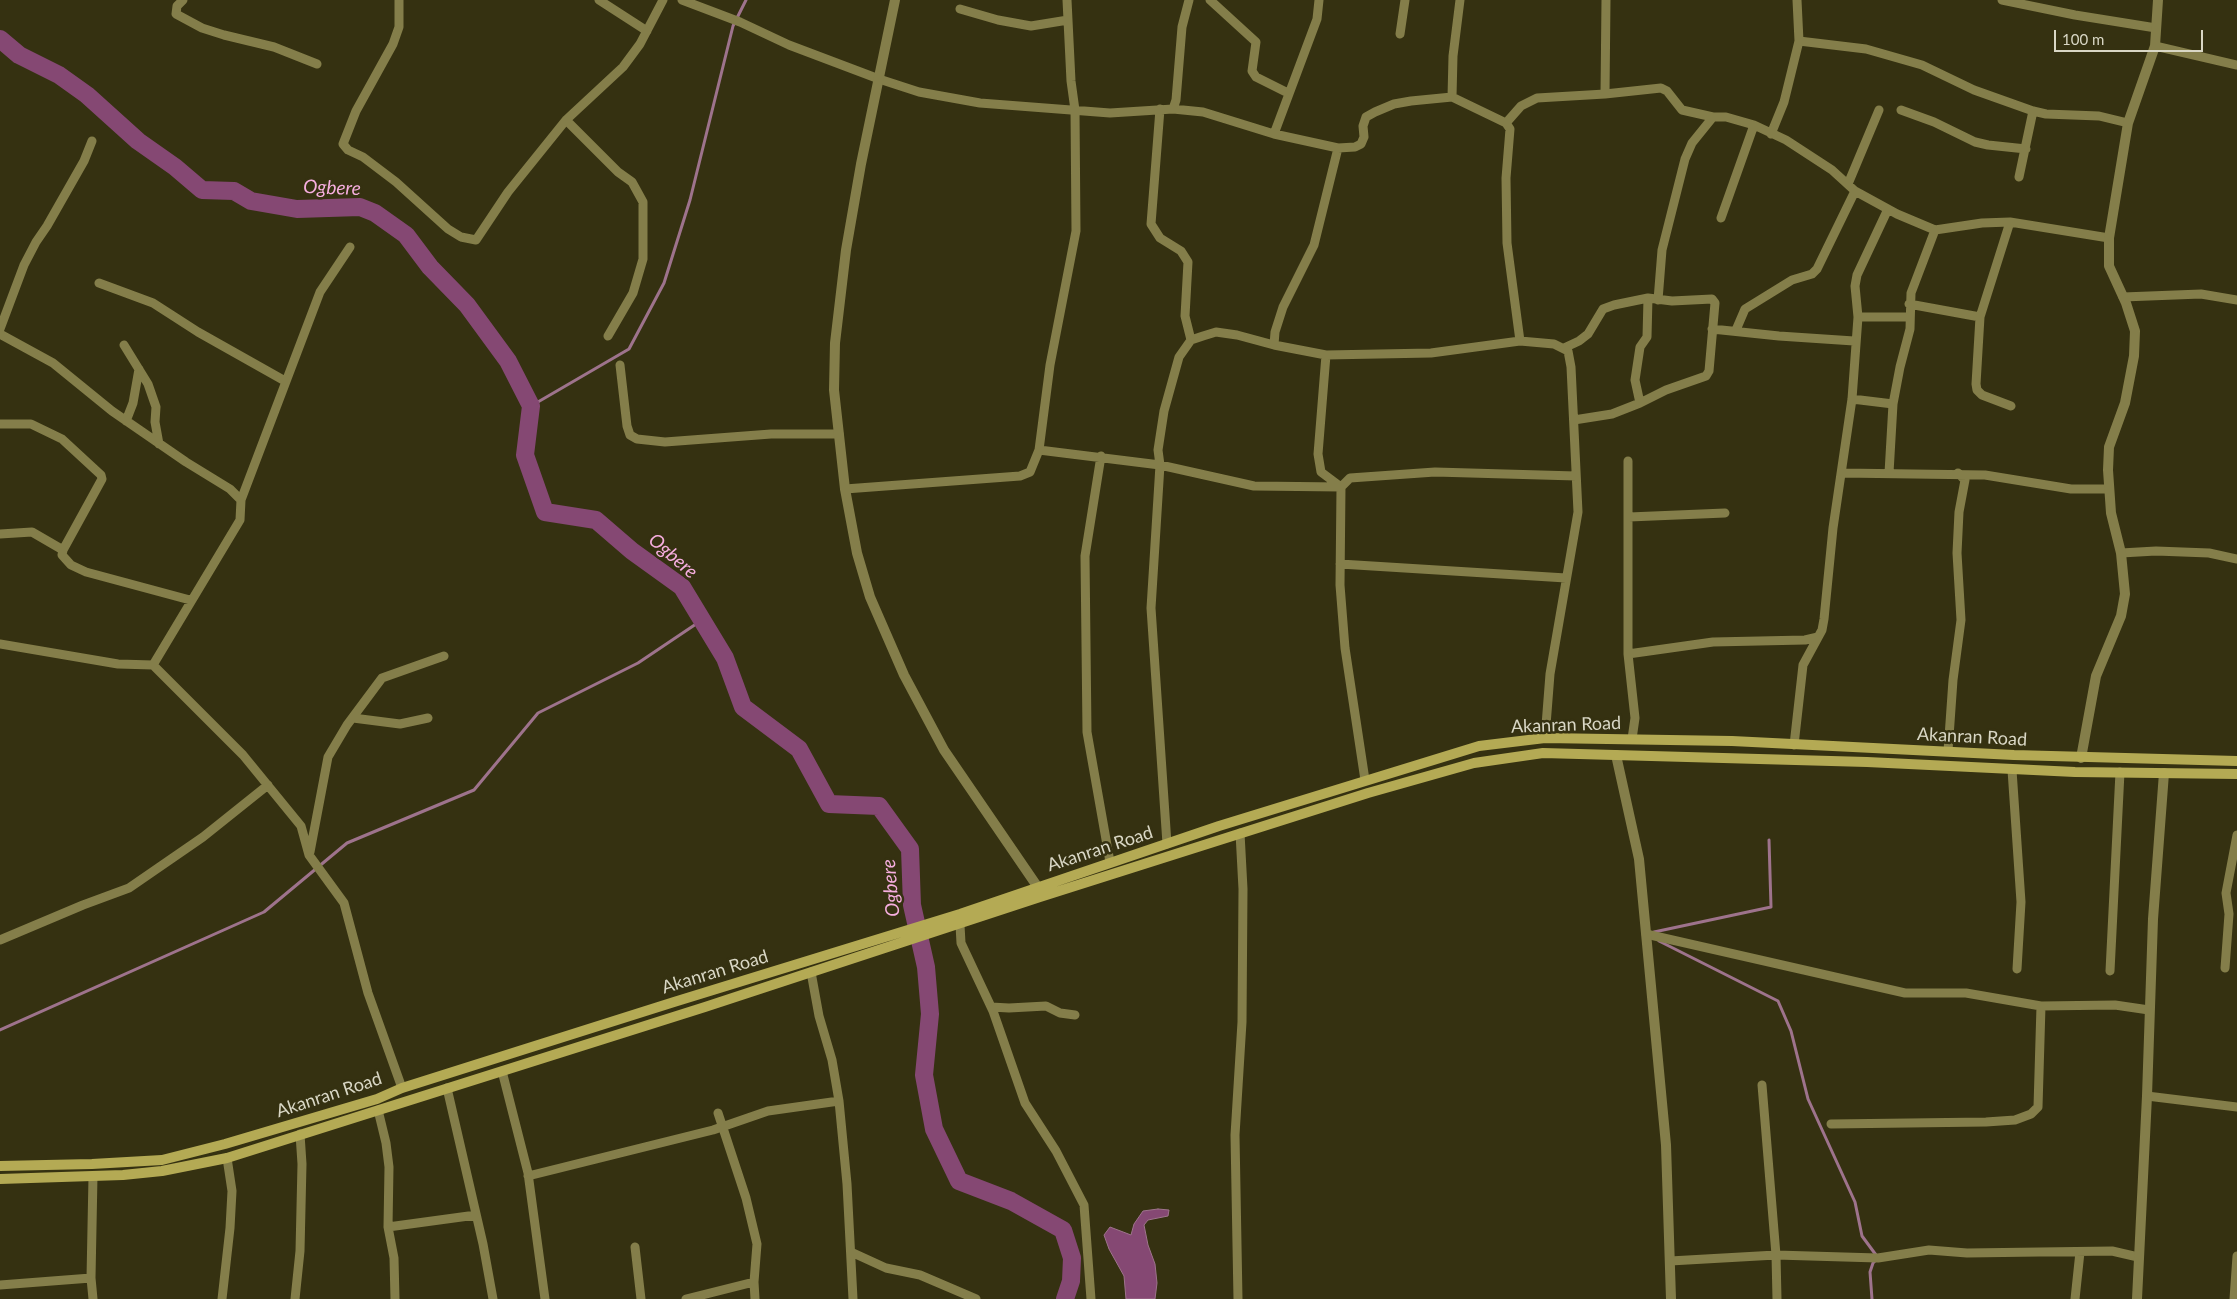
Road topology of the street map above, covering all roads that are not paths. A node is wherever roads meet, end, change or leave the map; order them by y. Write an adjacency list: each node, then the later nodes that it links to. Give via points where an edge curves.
1 (183, 0): 24 (street, via 177,6 176,14 202,28 274,47)
2 (399, 0): 37 (street, via 399,26 393,44 356,111 344,144 396,182 448,229 461,237 476,240 508,192)
3 (599, 0): 20 (street)
4 (663, 0): 20 (street)
5 (682, 0): 26 (street)
6 (896, 0): 26 (street)
7 (1067, 0): 18 (street)
8 (1189, 0): 31 (street, via 1182,27)
9 (1210, 0): 27 (street, via 1256,42 1252,71 1256,77)
10 (1320, 0): 27 (street, via 1317,19)
11 (1405, 0): 21 (street)
12 (1460, 0): 29 (street)
13 (1606, 0): 28 (street)
14 (1797, 0): 22 (street)
15 (2002, 0): 19 (street)
16 (2158, 0): 19 (street)
17 (960, 9): 18 (street, via 1031,26)
18 (1068, 20): 32 (street)
19 (2156, 28): 23 (street)
20 (647, 31): 37 (street, via 623,67)
21 (1400, 34)
22 (1800, 41): 35 (street, via 1866,49 1922,64 1974,90); 42 (street, via 1784,102)
23 (2155, 46): 25 (street); 39 (street)
24 (317, 64)
25 (2237, 65)
26 (879, 79): 32 (street, via 919,92 980,103); 84 (street, via 846,250 835,342 834,390)
27 (1288, 93): 41 (street)
28 (1605, 94): 36 (street, via 1661,88 1682,110); 38 (street, via 1538,98 1522,106)
29 (1452, 97): 38 (street); 44 (street, via 1394,104 1375,112 1366,117 1362,126 1364,137 1361,144)
30 (1160, 109): 31 (street); 32 (street, via 1110,113); 67 (street, via 1151,224 1160,238 1181,251 1188,262 1185,316)
31 (1173, 109): 41 (street, via 1203,112)
32 (1075, 110): 86 (street, via 1076,231 1050,365)
33 (1879, 110): 47 (street)
34 (1901, 110): 45 (street, via 1975,142)
35 (2032, 111): 39 (street, via 2099,116); 45 (street)
36 (1713, 117): 40 (street); 56 (street, via 1692,144 1685,160)
37 (566, 120): 66 (street, via 632,182 643,202 643,260 633,292)
38 (1506, 123): 68 (street, via 1510,129 1506,178 1507,243)
39 (2128, 123): 52 (street)
40 (1754, 125): 42 (street); 49 (street)
41 (1274, 134): 44 (street)
42 (1771, 134): 47 (street, via 1807,153)
43 (92, 141): 62 (street, via 84,162 24,265)
44 (1338, 148): 71 (street, via 1314,245 1283,307)
45 (2026, 149): 46 (street)
46 (2019, 177)
47 (1851, 188): 48 (street); 64 (street, via 1817,269 1812,274 1792,280 1745,309)
48 (1888, 209): 51 (street); 59 (street, via 1857,275)
49 (1721, 218)
50 (2010, 222): 51 (street); 52 (street); 61 (street)
51 (1934, 230): 58 (street, via 1912,286)
52 (2109, 238): 55 (street, via 2109,266)
53 (350, 247): 76 (street, via 320,292)
54 (99, 283): 76 (street, via 153,303)
55 (2123, 297): 57 (street, via 2201,294); 96 (street, via 2135,331 2134,356 2125,404 2109,447)
56 (1653, 299): 63 (street, via 1712,299); 72 (street, via 1602,309 1588,334); 78 (street, via 1635,380)
57 (2237, 300)
58 (1909, 304): 60 (street); 61 (street)
59 (1858, 317): 60 (street); 69 (street)
60 (1910, 317): 79 (street)
61 (1980, 317): 80 (street, via 1977,390)
62 (0, 329)
63 (1712, 329): 64 (street); 78 (street, via 1706,376)
64 (1736, 330): 69 (street)
65 (0, 334): 82 (street, via 53,363)
66 (608, 336)
67 (1191, 340): 71 (street, via 1216,332); 89 (street, via 1179,357 1168,394 1158,450)
68 (1520, 341): 72 (street); 73 (street, via 1431,353)
69 (1854, 341): 77 (street)
70 (124, 345): 75 (street)
71 (1274, 346): 73 (street)
72 (1564, 348): 81 (street, via 1568,351 1571,367)
73 (1326, 355): 94 (street, via 1318,454 1321,472)
74 (620, 365): 84 (street, via 627,426 630,435 637,439 665,442 771,434)
75 (139, 369): 82 (street); 85 (street, via 156,407)
76 (285, 382): 97 (street)
77 (1852, 399): 79 (street); 90 (street)
78 (1640, 403): 81 (street, via 1612,414)
79 (1893, 404): 91 (street)
80 (2010, 406)
81 (1574, 420): 93 (street)
82 (126, 421): 85 (street)
83 (0, 424): 101 (street, via 32,424 62,439 101,475 102,480)
84 (839, 434): 95 (street)
85 (158, 444): 97 (street, via 230,489)
86 (1039, 450): 87 (street); 95 (street, via 1030,472 1020,476)
87 (1101, 456): 89 (street); 133 (street, via 1085,556 1087,732)
88 (1628, 462): 99 (street)
89 (1160, 465): 94 (street, via 1254,486); 131 (street, via 1151,608)
90 (1842, 473): 91 (street); 107 (street, via 1824,619)
91 (1890, 473): 92 (street)
92 (1958, 473): 96 (street, via 2071,490); 118 (street, via 1965,480 1957,553 1961,620)
93 (1576, 476): 94 (street, via 1435,472 1350,478); 105 (street, via 1578,512)
94 (1340, 487): 104 (street)
95 (845, 489): 134 (street, via 857,552 870,597 904,675 944,750)
96 (2109, 489): 102 (street)
97 (241, 500): 106 (street, via 240,520)
98 (1725, 514): 99 (street)
99 (1629, 517): 109 (street)
100 (0, 534): 101 (street, via 32,532)
101 (63, 550): 106 (street, via 62,555 71,566 86,572)
102 (2121, 553): 103 (street, via 2209,553); 121 (street, via 2125,594 2121,616 2096,676)
103 (2237, 559)
104 (1340, 564): 105 (street); 127 (street, via 1345,648)
105 (1566, 578): 114 (street, via 1550,674)
106 (190, 600): 111 (street)
107 (1818, 637): 109 (street, via 1713,642); 117 (street, via 1804,665)
108 (0, 644): 111 (street, via 118,664)
109 (1628, 654): 115 (street, via 1634,718)
110 (444, 656): 112 (street, via 382,678)
111 (153, 665): 128 (street, via 243,755)
112 (353, 718): 113 (street, via 400,724); 132 (street, via 328,757)
113 (428, 718)
114 (1545, 738): 115 (main road, Akanran Road); 127 (main road, Akanran Road, via 1479,746)
115 (1632, 739): 116 (main road, Akanran Road)
116 (1665, 740): 117 (main road, Akanran Road); 120 (main road)
117 (1794, 745): 118 (main road, Akanran Road)
118 (1948, 751): 121 (main road, Akanran Road)
119 (1616, 755): 120 (main road, Akanran Road); 129 (main road, Akanran Road, via 1543,753 1474,763); 137 (street, via 1639,859)
120 (1662, 756): 123 (main road, Akanran Road)
121 (2082, 758): 122 (main road, Akanran Road)
122 (2237, 761)
123 (2012, 770): 124 (main road, Akanran Road); 141 (street, via 2021,902)
124 (2120, 772): 125 (main road, Akanran Road); 142 (street)
125 (2164, 773): 126 (main road, Akanran Road); 147 (street, via 2152,919)
126 (2237, 774)
127 (1365, 780): 131 (main road, Akanran Road)
128 (268, 785): 132 (street, via 301,826); 139 (street, via 203,837 129,888)
129 (1240, 833): 135 (main road, Akanran Road); 191 (street, via 1244,888 1242,1022 1235,1135)
130 (2237, 835): 140 (street, via 2226,893 2230,914)
131 (1167, 844): 133 (main road, Akanran Road)
132 (309, 855): 152 (street, via 344,903 368,994)
133 (1110, 862): 134 (main road, Akanran Road)
134 (1037, 886): 136 (main road, Akanran Road)
135 (960, 925): 136 (main road, Akanran Road); 146 (street, via 961,943)
136 (924, 929): 138 (main road, Akanran Road)
137 (1646, 934): 145 (street, via 1905,993 1966,994); 175 (street, via 1666,1145)
138 (904, 936): 143 (main road, Akanran Road); 144 (main road, Akanran Road)
139 (0, 940)
140 (2225, 968)
141 (2017, 969)
142 (2110, 971)
143 (811, 972): 149 (main road, Akanran Road); 155 (street, via 832,1060)
144 (674, 1002): 149 (main road); 152 (main road, Akanran Road)
145 (2041, 1006): 147 (street, via 2115,1005); 159 (street, via 2038,1107 2031,1114 2015,1120 1986,1122)
146 (991, 1007): 148 (street, via 1046,1006 1060,1013); 190 (street, via 1025,1104 1056,1150 1084,1205)
147 (2149, 1010): 154 (street)
148 (1075, 1014)
149 (678, 1015): 150 (main road, Akanran Road)
150 (502, 1071): 153 (main road, Akanran Road); 165 (street)
151 (1762, 1085): 172 (street)
152 (402, 1088): 163 (main road, Akanran Road, via 377,1099 162,1160)
153 (447, 1088): 157 (main road, Akanran Road); 167 (street)
154 (2148, 1096): 156 (street); 174 (street)
155 (838, 1101): 160 (street, via 768,1111); 170 (street)
156 (2237, 1107)
157 (378, 1110): 161 (main road, Akanran Road); 168 (street, via 389,1167)
158 (718, 1113): 160 (street)
159 (1831, 1124)
160 (724, 1127): 165 (street); 177 (street, via 757,1244)
161 (300, 1134): 162 (main road, Akanran Road); 181 (street, via 300,1251)
162 (227, 1158): 164 (main road, Akanran Road, via 162,1171); 180 (street, via 232,1191)
163 (2, 1166): 166 (main road)
164 (92, 1176): 166 (main road, Akanran Road); 176 (street)
165 (528, 1176): 184 (street)
166 (2, 1179)
167 (476, 1214): 168 (street); 183 (street)
168 (388, 1227): 182 (street, via 394,1258)
169 (635, 1247): 185 (street)
170 (851, 1252): 188 (street); 189 (street, via 886,1268 920,1275)
171 (2080, 1252): 172 (street, via 1929,1250 1878,1258); 174 (street, via 2112,1251); 194 (street)
172 (1776, 1255): 175 (street); 193 (street)
173 (2237, 1256): 196 (street)
174 (2138, 1257): 195 (street)
175 (1670, 1261): 192 (street)
176 (91, 1278): 178 (street); 179 (street)
177 (754, 1282): 186 (street); 187 (street)
178 (0, 1285)
179 (93, 1299)
180 (222, 1299)
181 (295, 1299)
182 (396, 1299)
183 (493, 1299)
184 (544, 1299)
185 (641, 1299)
186 (686, 1299)
187 (755, 1299)
188 (853, 1299)
189 (976, 1299)
190 (1091, 1299)
191 (1238, 1299)
192 (1671, 1299)
193 (1777, 1299)
194 (2075, 1299)
195 (2137, 1299)
196 (2234, 1299)

